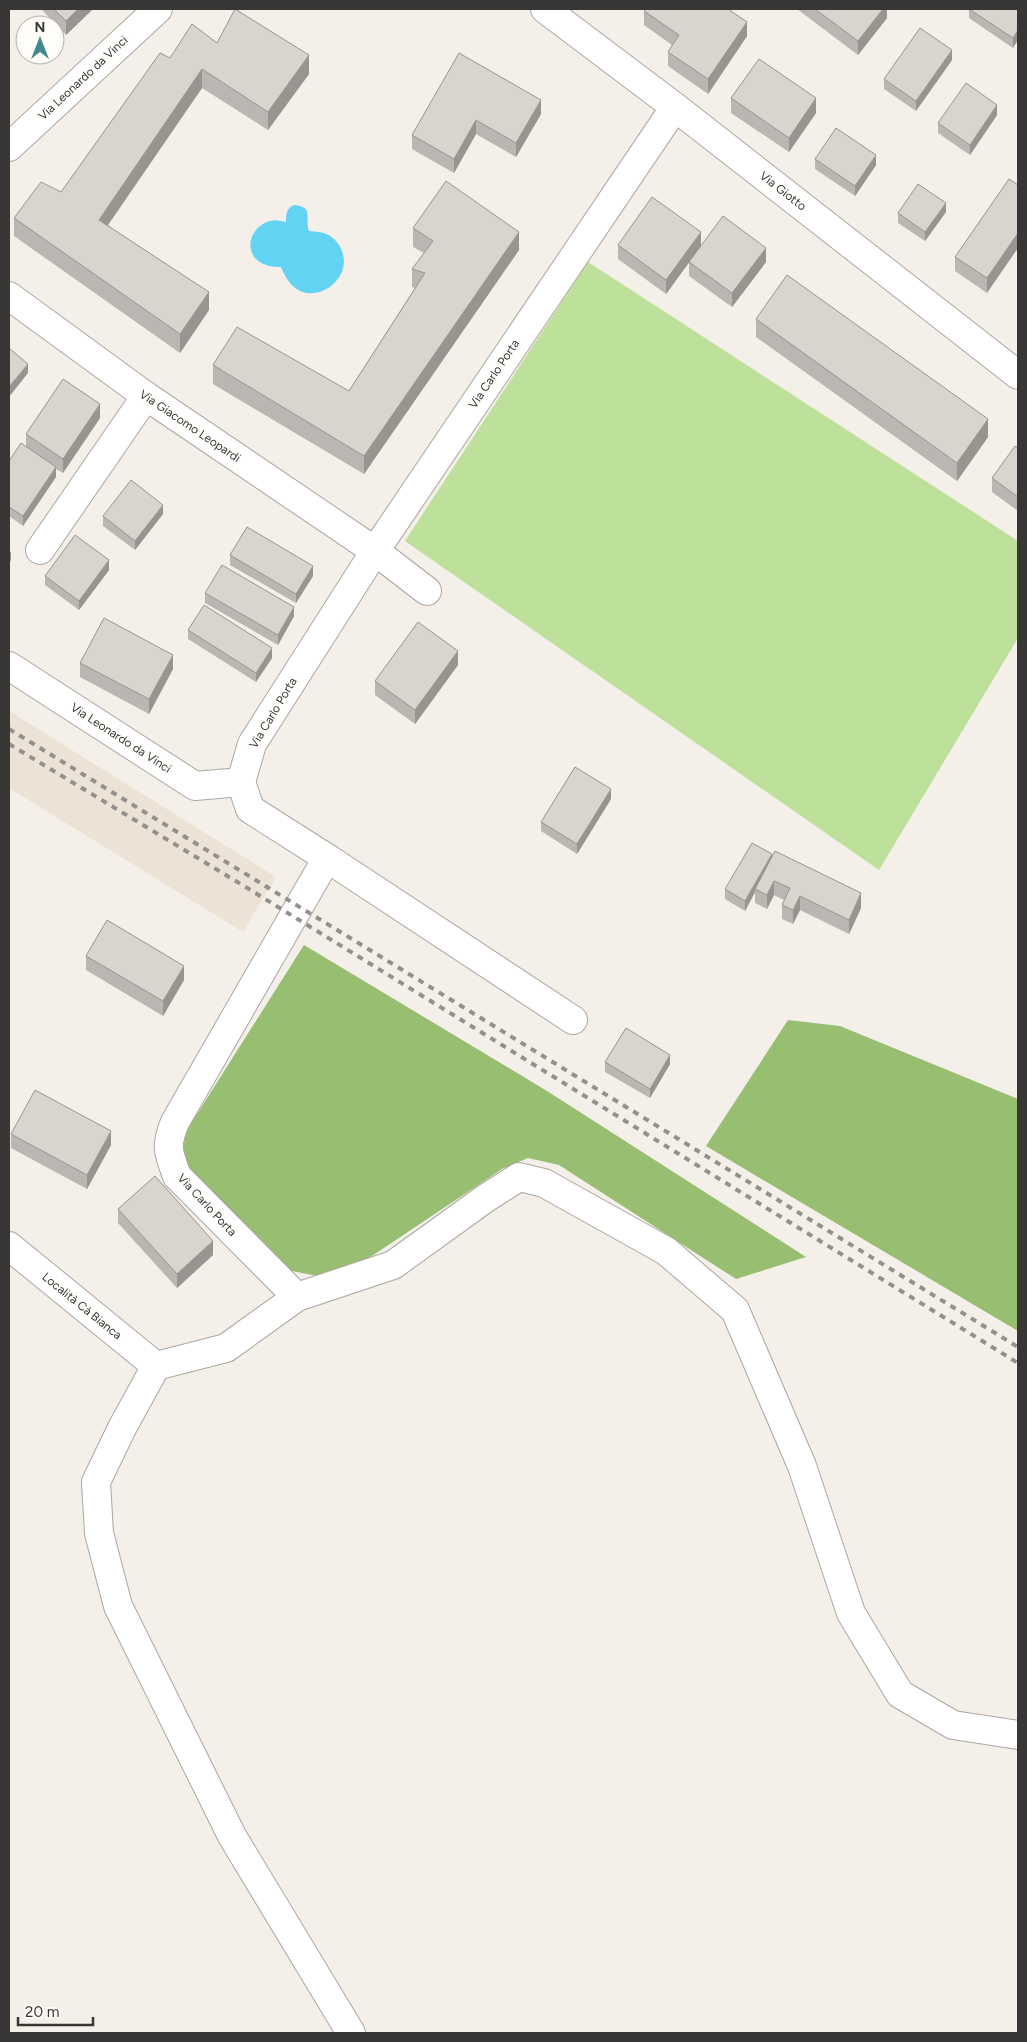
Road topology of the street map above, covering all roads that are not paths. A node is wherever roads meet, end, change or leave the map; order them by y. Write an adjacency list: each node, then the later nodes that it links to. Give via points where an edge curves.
1 (158, 9): 4 (street, Via Leonardo da Vinci)
2 (545, 9): 3 (street, Via Giotto)
3 (675, 107): 6 (street, Via Giotto); 9 (street, Via Carlo Porta)
4 (9, 147)
5 (9, 296): 7 (street, Via Giacomo Leopardi)
6 (1018, 375)
7 (146, 396): 8 (street); 9 (street, Via Giacomo Leopardi)
8 (40, 550)
9 (375, 551): 10 (street, Via Giacomo Leopardi); 12 (street, Via Carlo Porta, via 252,744)
10 (427, 591)
11 (9, 666): 12 (street, Via Leonardo da Vinci, via 195,786)
12 (241, 782): 13 (street, via 250,809)
13 (327, 858): 14 (street); 16 (street, Via Carlo Porta, via 174,1122 168,1139 170,1156 178,1176)
14 (573, 1020)
15 (9, 1246): 17 (street, Località Cà Bianca)
16 (297, 1297): 17 (street, via 226,1348); 18 (street, via 393,1265 519,1178 544,1183 666,1251 735,1310 802,1466 851,1613 900,1694 952,1725)
17 (156, 1366): 19 (street, via 96,1482 99,1533 118,1606 232,1836)
18 (1018, 1735)
19 (351, 2033)

